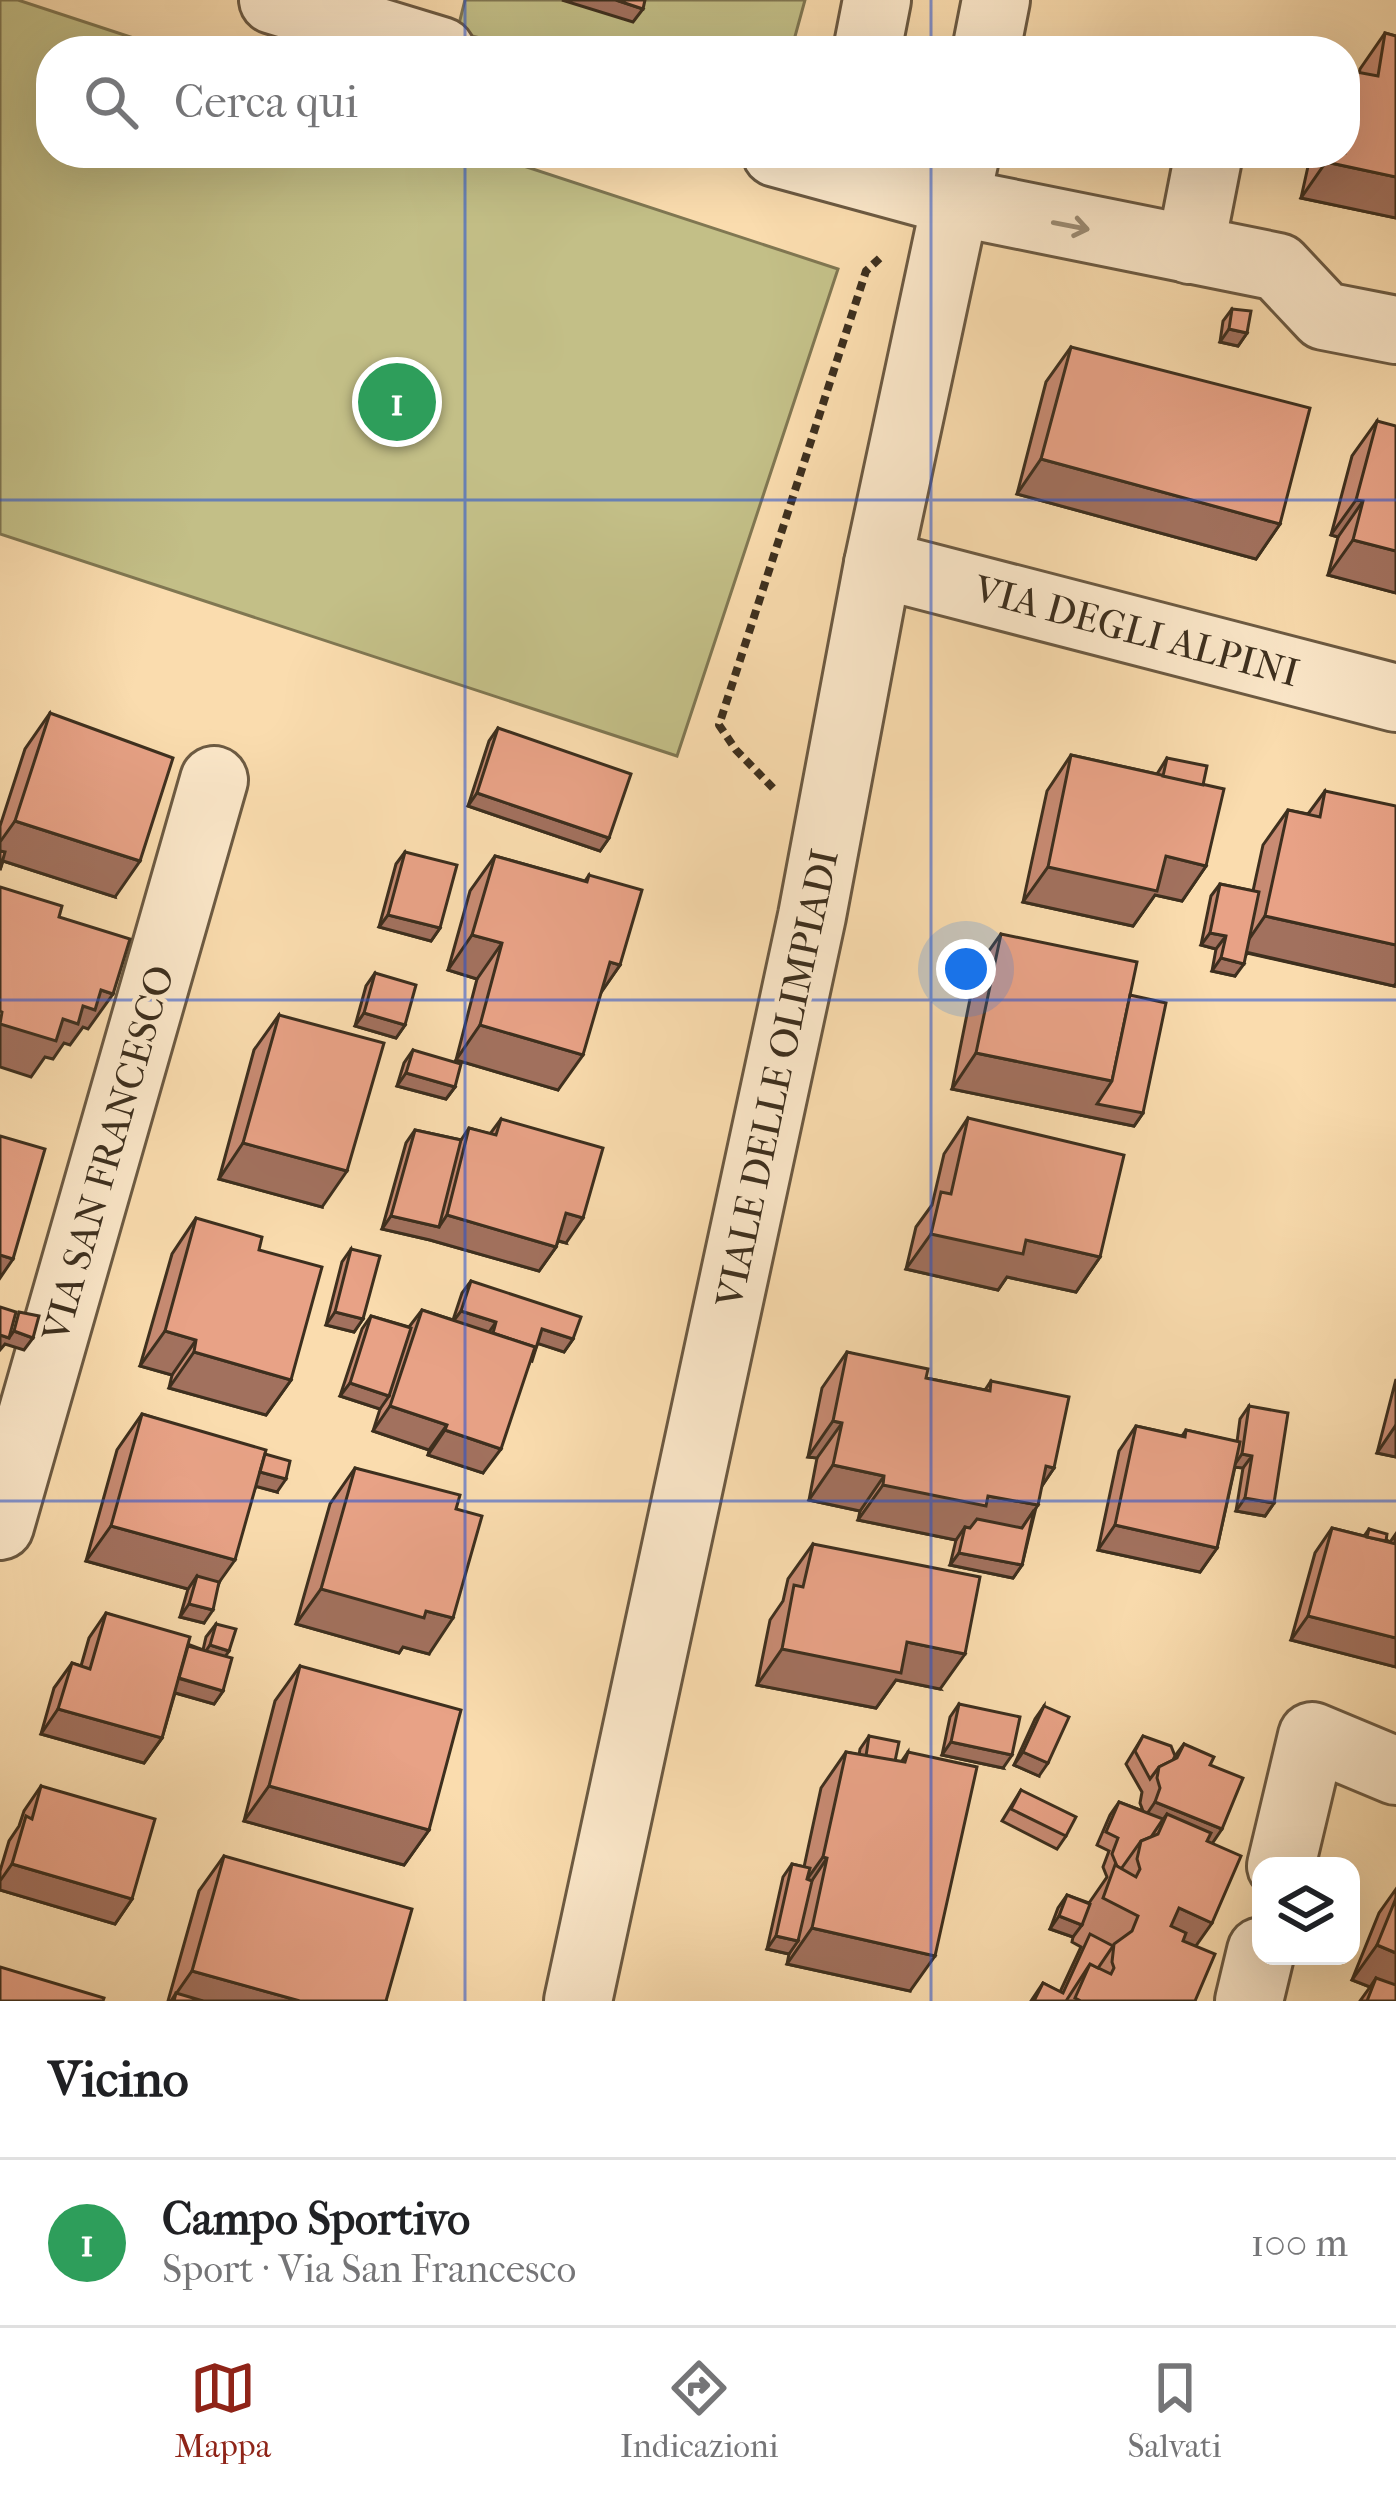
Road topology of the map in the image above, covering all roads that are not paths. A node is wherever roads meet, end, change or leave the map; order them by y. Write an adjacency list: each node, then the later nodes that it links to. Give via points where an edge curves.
1 (273, 0): 4 (street)
2 (877, 0): 5 (street)
3 (996, 0): 6 (street)
4 (391, 36)
5 (870, 36)
6 (989, 36)
7 (887, 168): 9 (street)
8 (1206, 168): 10 (street)
9 (961, 178): 10 (street, one-way to 10); 12 (street, VIALE DELLE OLIMPIADI)
10 (1190, 250): 11 (street, via 1279,267 1324,316)
11 (1396, 330)
12 (878, 564): 13 (street, VIA DEGLI ALPINI); 19 (street, VIALE DELLE OLIMPIADI, via 812,916)
13 (1396, 698)
14 (214, 780): 15 (street, VIA SAN FRANCESCO)
15 (0, 1526)
16 (1396, 1771): 17 (street, via 1312,1736)
17 (1283, 1857)
18 (1258, 1965): 20 (street)
19 (578, 2001)
20 (1249, 2001)

